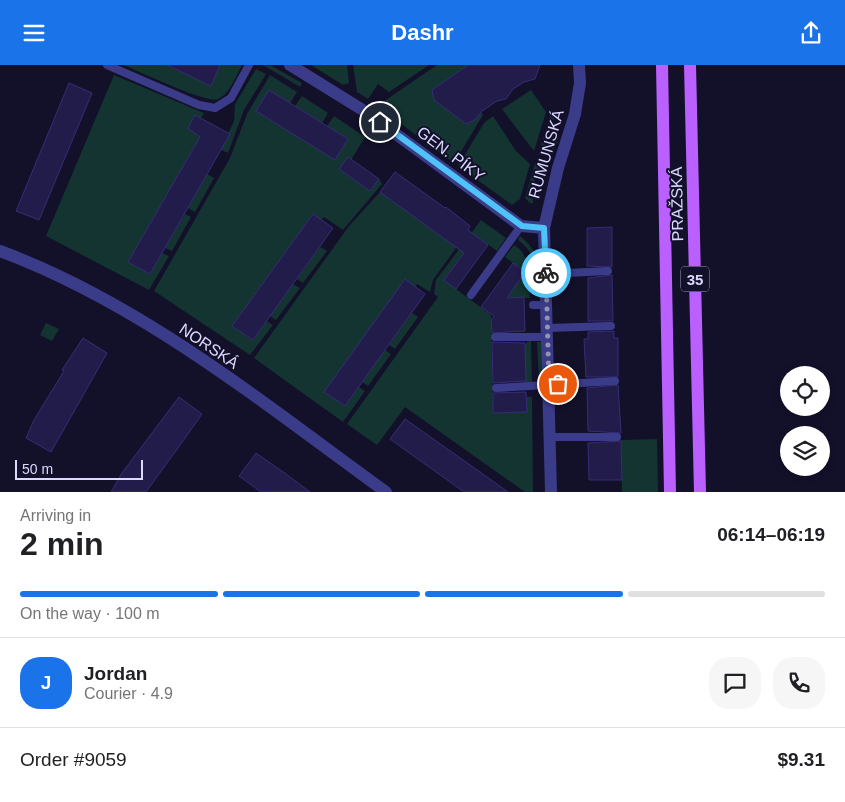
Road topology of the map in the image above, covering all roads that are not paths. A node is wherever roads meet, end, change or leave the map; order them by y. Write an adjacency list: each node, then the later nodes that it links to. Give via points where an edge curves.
1 (107, 65): 2 (lane, via 211,108 230,99)
2 (249, 65)
3 (290, 65): 7 (street, GEN. PÍKY, via 366,112)
4 (579, 65): 8 (street, RUMUNSKÁ, via 575,113)
5 (662, 65): 25 (main road, PRAŽSKÁ / 35)
6 (690, 65): 26 (main road, PRAŽSKÁ / 35)
7 (522, 226): 8 (street); 12 (lane)
8 (544, 228): 11 (street, RUMUNSKÁ)
9 (0, 251): 23 (street, NORSKÁ, via 60,277 205,361)
10 (608, 271): 11 (lane)
11 (546, 274): 14 (street, RUMUNSKÁ)
12 (471, 295)
13 (533, 305): 14 (lane)
14 (547, 305): 16 (street, RUMUNSKÁ)
15 (611, 326): 16 (lane)
16 (548, 333): 17 (lane); 19 (street, RUMUNSKÁ)
17 (495, 337)
18 (615, 381): 19 (lane)
19 (549, 385): 20 (lane); 21 (street, RUMUNSKÁ)
20 (496, 388)
21 (550, 437): 22 (lane); 24 (street, RUMUNSKÁ)
22 (617, 437)
23 (386, 492)
24 (552, 492)
25 (670, 492)
26 (700, 492)

